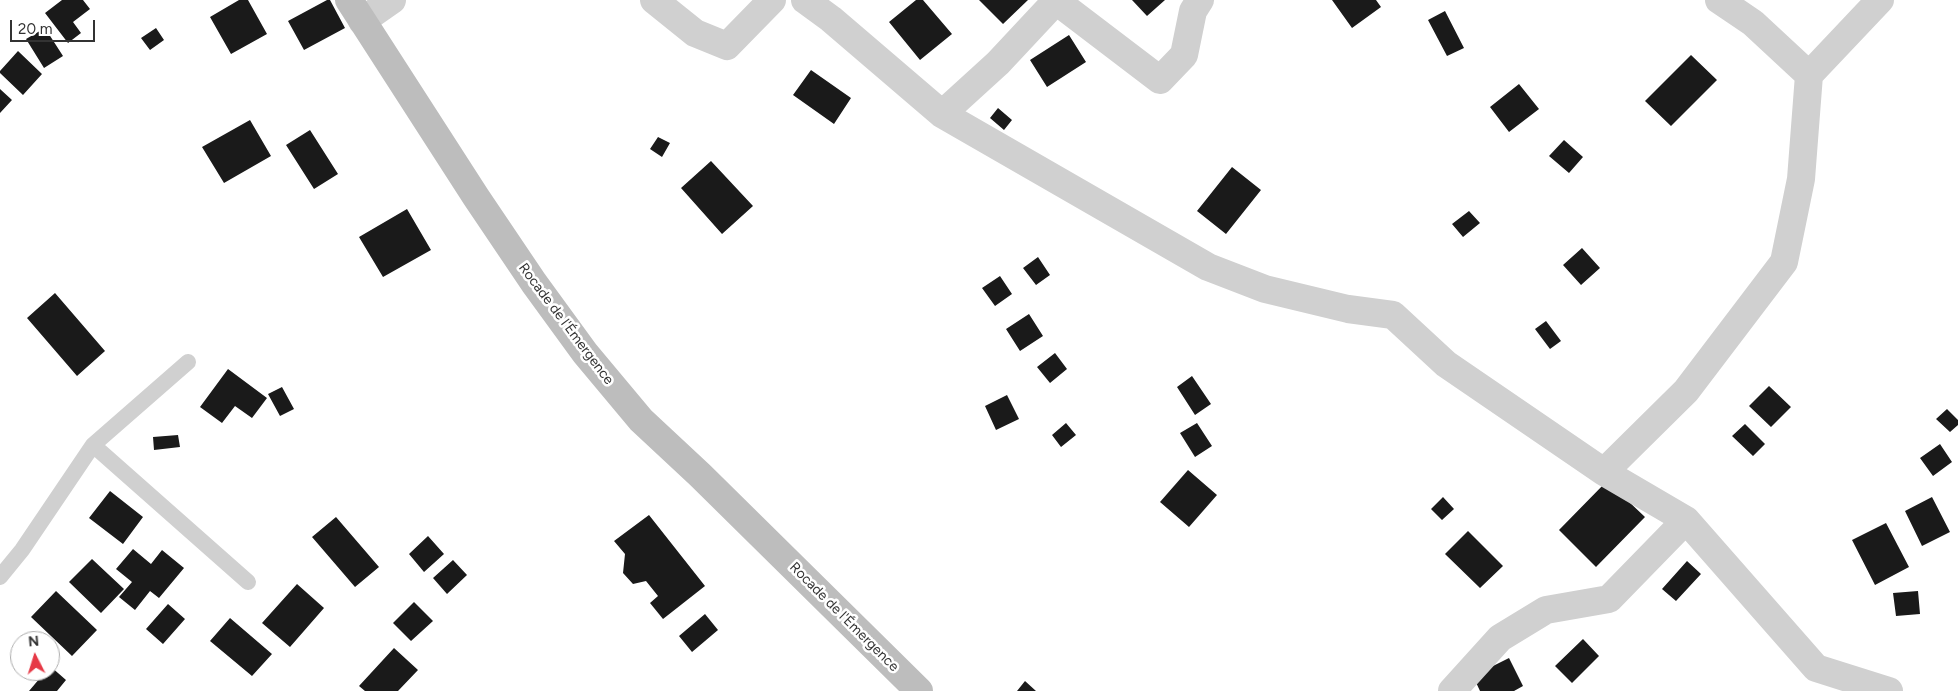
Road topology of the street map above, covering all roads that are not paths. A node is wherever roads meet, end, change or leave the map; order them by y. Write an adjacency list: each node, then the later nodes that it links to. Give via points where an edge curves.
1 (392, 0): 9 (street)
2 (654, 0): 3 (street, via 695,33 727,46)
3 (772, 0)
4 (805, 0): 11 (street)
5 (1056, 0): 6 (street, via 1160,80 1184,55 1193,11); 11 (street, via 998,64)
6 (1200, 0)
7 (1720, 0): 10 (street, via 1753,23)
8 (1880, 0): 10 (street)
9 (355, 11): 18 (street, Rocade de l'Émergence, via 481,205 584,353 641,420)
10 (1809, 75): 14 (street, via 1801,179 1784,262 1686,390)
11 (942, 114): 14 (street, via 1208,268 1265,289 1348,309 1393,315 1446,364)
12 (188, 362): 13 (lane)
13 (93, 445): 16 (lane); 17 (lane)
14 (1604, 472): 15 (street)
15 (1686, 520): 19 (street, via 1609,599 1546,610 1500,638); 20 (street, via 1816,668)
16 (0, 577)
17 (248, 582)
18 (919, 691)
19 (1452, 691)
20 (1889, 691)

